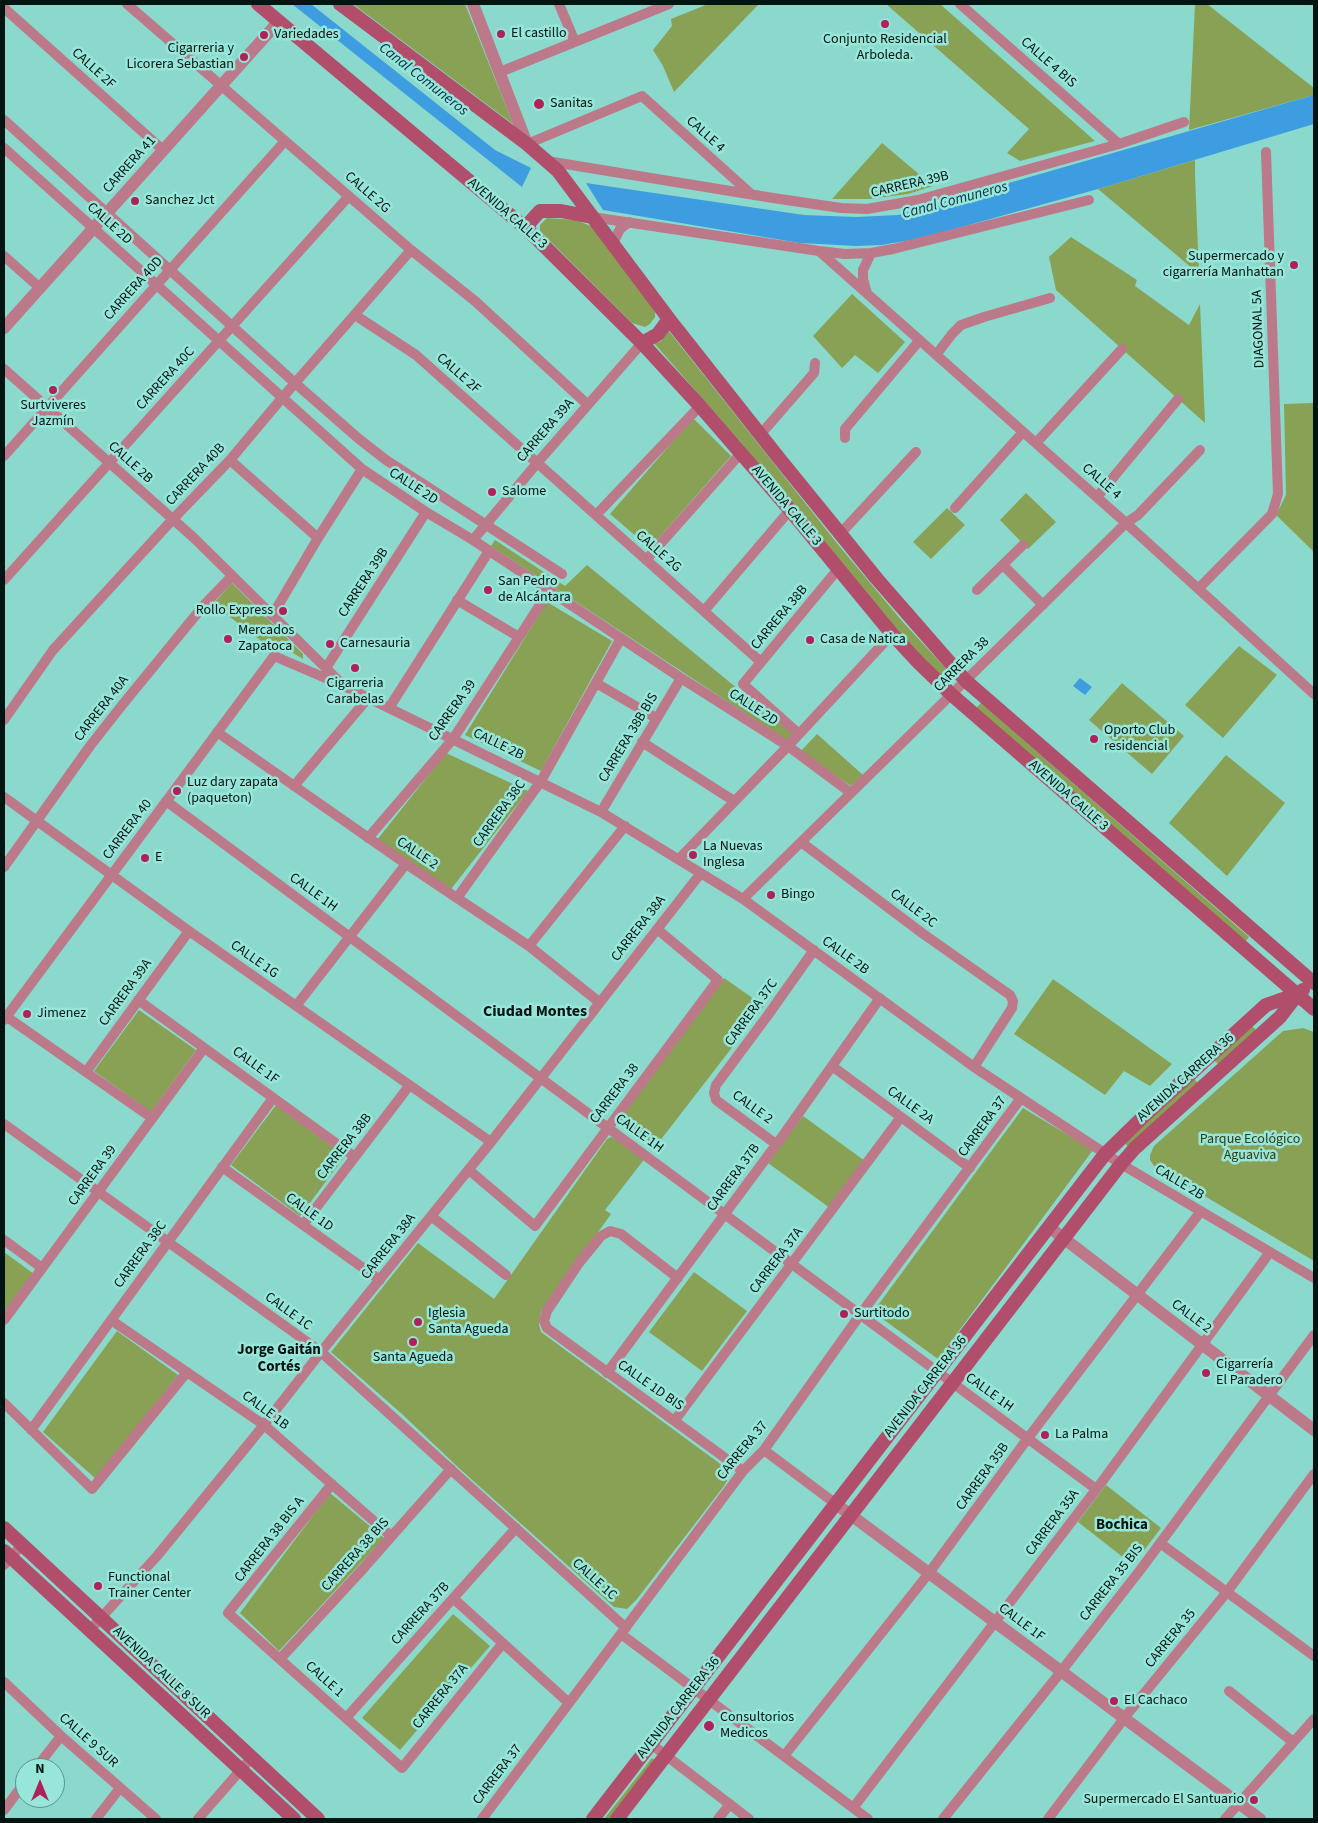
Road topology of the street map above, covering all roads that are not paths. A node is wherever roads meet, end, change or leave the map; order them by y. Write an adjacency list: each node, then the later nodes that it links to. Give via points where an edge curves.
1 (127, 4): 12 (street, CALLE 2G)
2 (258, 4): 9 (main road, AVENIDA CALLE 3)
3 (340, 4): 16 (main road, AVENIDA CALLE 3)
4 (473, 4): 11 (street)
5 (559, 4): 10 (street)
6 (670, 4): 10 (street)
7 (960, 4): 17 (street, CALLE 4 BIS)
8 (4, 8): 19 (street, CALLE 2F)
9 (279, 21): 12 (street, CARRERA 41); 29 (main road, AVENIDA CALLE 3)
10 (575, 42): 11 (street)
11 (500, 72): 16 (street)
12 (222, 85): 15 (street, CALLE 2G); 19 (street, CARRERA 41)
13 (4, 120): 25 (street, CALLE 2D)
14 (1184, 122): 17 (street, CARRERA 39B)
15 (285, 141): 23 (street, CALLE 2G); 35 (street, CARRERA 40D)
16 (528, 144): 21 (main road, AVENIDA CALLE 3); 22 (street, CALLE 4, via 642,96)
17 (1119, 144): 22 (street, CARRERA 39B, via 891,206 841,208)
18 (4, 148): 28 (street, CALLE 2D)
19 (163, 150): 25 (street, CARRERA 41)
20 (1266, 152): 88 (street, DIAGONAL 5A, via 1278,494 1272,514)
21 (547, 161): 22 (street, CARRERA 39B); 26 (main road, AVENIDA CALLE 3, via 565,179)
22 (751, 194)
23 (349, 196): 31 (street, CALLE 2G); 42 (street, CARRERA 40C)
24 (1089, 200): 33 (street)
25 (107, 213): 28 (street, CARRERA 41); 35 (street, CALLE 2D)
26 (592, 217): 27 (street); 29 (main road, via 540,211 530,222); 30 (main road, AVENIDA CALLE 3)
27 (629, 222): 30 (street, via 620,229); 32 (street)
28 (93, 228): 36 (street, CALLE 2D); 37 (street, CARRERA 41)
29 (528, 230): 46 (main road, AVENIDA CALLE 3)
30 (614, 246): 41 (main road, AVENIDA CALLE 3)
31 (411, 250): 40 (street, CARRERA 40B); 54 (street, CALLE 2G, via 476,301)
32 (819, 251): 33 (street); 38 (street, CALLE 4)
33 (871, 252): 38 (street, via 863,270)
34 (4, 256): 37 (street)
35 (170, 270): 36 (street, CARRERA 40D); 42 (street, CALLE 2D)
36 (156, 285): 44 (street, CALLE 2D); 56 (street, CARRERA 40D)
37 (40, 288): 43 (street, CARRERA 41)
38 (867, 294): 45 (street, CALLE 4)
39 (1050, 298): 48 (street, via 961,325)
40 (355, 315): 51 (street, CARRERA 40B); 66 (street, CALLE 2F, via 416,355)
41 (668, 319): 46 (main road, via 658,334); 58 (main road, AVENIDA CALLE 3)
42 (232, 326): 44 (street, CARRERA 40C); 51 (street, CALLE 2D)
43 (4, 328)
44 (219, 341): 52 (street, CALLE 2D); 67 (street, CARRERA 40C)
45 (919, 341): 48 (street, CALLE 4); 59 (street, via 845,430)
46 (642, 342): 54 (street, CARRERA 39A); 55 (main road, AVENIDA CALLE 3)
47 (1122, 349): 60 (street)
48 (936, 355): 57 (street, CALLE 4)
49 (815, 363): 58 (street, via 814,373)
50 (4, 369): 56 (street, CALLE 2B)
51 (295, 383): 52 (street, CARRERA 40B); 76 (street, CALLE 2D, via 386,460)
52 (282, 398): 65 (street, CARRERA 40B); 68 (street, CALLE 2D)
53 (1178, 399): 69 (street)
54 (587, 404): 66 (street, CARRERA 39A)
55 (700, 406): 63 (main road, AVENIDA CALLE 3); 73 (street)
56 (47, 407): 64 (street, CARRERA 40D); 67 (street, CALLE 2B)
57 (1023, 432): 60 (street, CALLE 4); 70 (street)
58 (760, 435): 77 (main road, AVENIDA CALLE 3)
59 (845, 438)
60 (1036, 443): 69 (street, CALLE 4)
61 (1200, 450): 75 (street, CARRERA 38, via 1138,515)
62 (916, 452): 77 (street)
63 (741, 453): 71 (main road, AVENIDA CALLE 3); 82 (street)
64 (4, 456)
65 (230, 460): 74 (street, CARRERA 40B); 78 (street)
66 (538, 462): 73 (street, CALLE 2G); 76 (street, CARRERA 39A)
67 (109, 463): 74 (street, CALLE 2B); 87 (street, CARRERA 40C)
68 (362, 469): 72 (street, CALLE 2D); 78 (street)
69 (1097, 497): 75 (street, CALLE 4)
70 (955, 508)
71 (790, 510): 84 (main road, AVENIDA CALLE 3); 93 (street)
72 (426, 512): 79 (street, CALLE 2D); 100 (street, CARRERA 39B)
73 (596, 515): 82 (street, CALLE 2G)
74 (173, 520): 86 (street, CALLE 2B); 110 (street, CARRERA 40B, via 53,650)
75 (1126, 522): 88 (street, CALLE 4); 92 (street, CARRERA 38)
76 (485, 524): 79 (street, CARRERA 39A); 85 (street)
77 (840, 534): 102 (main road, AVENIDA CALLE 3)
78 (318, 538): 94 (street)
79 (473, 540): 81 (street, CALLE 2D)
80 (1023, 545): 83 (street)
81 (489, 551): 90 (street, CALLE 2D); 91 (street)
82 (646, 560): 93 (street, CALLE 2G)
83 (1003, 566): 89 (street); 92 (street)
84 (838, 569): 95 (main road, AVENIDA CALLE 3); 99 (street, CARRERA 38B)
85 (562, 574)
86 (232, 576): 94 (street, CALLE 2B); 124 (street, CARRERA 40A, via 204,605 123,704)
87 (4, 580)
88 (1199, 588): 106 (street, CALLE 4)
89 (977, 590)
90 (549, 591): 96 (street, CARRERA 39); 97 (street, CALLE 2D)
91 (457, 600): 96 (street); 109 (street)
92 (1043, 604): 102 (street, CARRERA 38)
93 (704, 611): 99 (street, CALLE 2G)
94 (272, 616): 100 (street, CALLE 2B)
95 (892, 634): 107 (main road, AVENIDA CALLE 3); 113 (street)
96 (519, 637): 114 (street, CARRERA 39)
97 (621, 638): 101 (street, CALLE 2D); 103 (street, CARRERA 38C)
98 (274, 656): 105 (street, CALLE 2B); 112 (street, CARRERA 40)
99 (761, 662): 104 (street, CARRERA 38B)
100 (326, 668): 105 (street, CALLE 2B)
101 (681, 678): 111 (street, CARRERA 38B BIS); 116 (street, CALLE 2D)
102 (966, 681): 107 (street, CARRERA 38); 140 (main road, AVENIDA CALLE 3)
103 (596, 683): 111 (street); 117 (street, CARRERA 38C)
104 (743, 684): 113 (street, CALLE 2D)
105 (344, 686): 108 (street, CALLE 2B)
106 (1314, 694)
107 (952, 695): 119 (street, CARRERA 38); 141 (main road, AVENIDA CALLE 3)
108 (368, 698): 109 (street, CALLE 2B); 118 (street)
109 (389, 708): 114 (street, CALLE 2B)
110 (5, 716)
111 (656, 718): 115 (street, CARRERA 38B BIS)
112 (217, 732): 118 (street, CALLE 2); 122 (street, CARRERA 40)
113 (799, 734): 116 (street)
114 (453, 739): 117 (street, CALLE 2B); 126 (street, CARRERA 39)
115 (642, 742): 121 (street); 123 (street, CARRERA 38B BIS)
116 (788, 746): 119 (street, CALLE 2D); 121 (street)
117 (541, 781): 123 (street, CALLE 2B); 133 (street, CARRERA 38C)
118 (294, 786): 126 (street, CALLE 2)
119 (851, 793): 127 (street, CARRERA 38)
120 (4, 797): 124 (street, CALLE 1G)
121 (734, 801): 128 (street)
122 (166, 802): 132 (street, CARRERA 40); 137 (street, CALLE 1H)
123 (602, 812): 125 (street, CALLE 2B)
124 (36, 820): 130 (street, CARRERA 40A); 132 (street, CALLE 1G)
125 (625, 826): 128 (street, CALLE 2B); 138 (street)
126 (368, 838): 129 (street, CALLE 2)
127 (801, 842): 134 (street, CARRERA 38); 151 (street, CALLE 2C, via 922,934 1010,995 1012,1008)
128 (679, 859): 131 (street, CALLE 2B)
129 (406, 864): 133 (street, CALLE 2); 137 (street)
130 (4, 867)
131 (701, 873): 134 (street, CALLE 2B); 135 (street, CARRERA 38A)
132 (112, 875): 136 (street, CALLE 1G); 147 (street, CARRERA 40)
133 (457, 898): 138 (street, CALLE 2)
134 (743, 899): 139 (street, CALLE 2B)
135 (657, 930): 144 (street, CARRERA 38A); 162 (street, CARRERA 38, via 718,980)
136 (189, 931): 143 (street, CARRERA 39A); 145 (street, CALLE 1G)
137 (349, 937): 145 (street); 154 (street, CALLE 1H)
138 (530, 946): 144 (street, CALLE 2)
139 (814, 950): 142 (street, CALLE 2B); 156 (street, CARRERA 37C, via 716,1085)
140 (1314, 983): 141 (main road, AVENIDA CARRERA 36)
141 (1297, 994): 146 (main road, AVENIDA CALLE 3); 149 (main road, AVENIDA CARRERA 36, via 1266,1005); 153 (main road, AVENIDA CARRERA 36, via 1280,1016)
142 (880, 998): 150 (street, CARRERA 37B); 151 (street, CALLE 2B)
143 (138, 1000): 148 (street, CALLE 1F); 152 (street, CARRERA 39A)
144 (599, 1002): 154 (street, CARRERA 38A)
145 (296, 1006): 155 (street, CALLE 1G)
146 (1314, 1009)
147 (5, 1017): 152 (street)
148 (204, 1048): 157 (street, CALLE 1F); 160 (street, CARRERA 39)
149 (1204, 1061): 153 (main road); 165 (main road, AVENIDA CARRERA 36)
150 (832, 1066): 159 (street, CALLE 2A); 164 (street, CARRERA 37B)
151 (974, 1067): 158 (street, CALLE 2B)
152 (86, 1072): 160 (street)
153 (1217, 1074): 167 (main road, AVENIDA CARRERA 36)
154 (541, 1078): 162 (street, CALLE 1H); 163 (street, CARRERA 38A)
155 (409, 1086): 163 (street, CALLE 1G); 166 (street, CARRERA 38B)
156 (714, 1093): 164 (street, CALLE 2, via 716,1100)
157 (273, 1098): 166 (street, CALLE 1F); 168 (street, CARRERA 38C)
158 (1021, 1098): 165 (street, CALLE 2B); 169 (street, CARRERA 37)
159 (901, 1117): 169 (street, CALLE 2A); 181 (street, CARRERA 37A)
160 (152, 1118): 171 (street, CARRERA 39)
161 (4, 1124): 171 (street, CALLE 1C)
162 (607, 1127): 170 (street, CARRERA 38, via 535,1226); 173 (street, CALLE 1H)
163 (491, 1142): 170 (street, CARRERA 38A)
164 (776, 1144): 173 (street, CARRERA 37B)
165 (1105, 1154): 167 (street, CALLE 2B); 176 (main road, AVENIDA CARRERA 36)
166 (355, 1156): 175 (street, CARRERA 38B)
167 (1121, 1164): 172 (street, CALLE 2B); 177 (main road, AVENIDA CARRERA 36)
168 (222, 1167): 175 (street, CALLE 1D); 179 (street, CARRERA 38C)
169 (970, 1168): 188 (street, CARRERA 37)
170 (469, 1170): 174 (street, CARRERA 38A)
171 (98, 1192): 179 (street, CALLE 1C); 182 (street, CARRERA 39)
172 (1201, 1211): 180 (street, CALLE 2B); 187 (street, CARRERA 35B)
173 (725, 1214): 181 (street, CALLE 1H); 184 (street, CARRERA 37B)
174 (431, 1216): 183 (street); 186 (street, CARRERA 38A)
175 (302, 1225): 186 (street, CALLE 1D)
176 (1049, 1227): 177 (street, CALLE 2); 195 (main road, AVENIDA CARRERA 36)
177 (1064, 1238): 187 (street, CALLE 2); 197 (main road, AVENIDA CARRERA 36)
178 (4, 1240): 182 (street)
179 (168, 1242): 190 (street, CARRERA 38C); 193 (street, CALLE 1C)
180 (1270, 1252): 185 (street, CALLE 2B); 192 (street, CARRERA 35A)
181 (792, 1264): 188 (street, CALLE 1H); 200 (street, CARRERA 37A)
182 (42, 1268): 189 (street, CARRERA 39)
183 (506, 1275)
184 (678, 1278): 196 (street, CARRERA 37B); 196 (street, CALLE 1D BIS, via 621,1234 610,1231 580,1263 546,1311 544,1321 547,1328)
185 (1314, 1278)
186 (380, 1280): 193 (street, CARRERA 38A)
187 (1138, 1295): 192 (street, CALLE 2); 204 (street, CARRERA 35B)
188 (860, 1315): 195 (street, CALLE 1H); 205 (street, CARRERA 37)
189 (4, 1320)
190 (112, 1320): 194 (street, CALLE 1B); 202 (street, CARRERA 38C)
191 (1314, 1335): 198 (street, CARRERA 35 BIS)
192 (1203, 1346): 198 (street, CALLE 2); 210 (street, CARRERA 35A)
193 (321, 1352): 201 (street, CARRERA 38A); 206 (street, CALLE 1C)
194 (187, 1372): 201 (street, CALLE 1B); 202 (street, via 92,1489)
195 (938, 1372): 197 (street, CALLE 1H); 211 (main road, AVENIDA CARRERA 36)
196 (607, 1373): 200 (street, CALLE 1D BIS)
197 (953, 1383): 204 (street, CALLE 1H); 212 (main road, AVENIDA CARRERA 36)
198 (1270, 1396): 203 (street, CALLE 2); 216 (street, CARRERA 35 BIS)
199 (4, 1403): 202 (street)
200 (674, 1420): 207 (street, CALLE 1D BIS)
201 (264, 1425): 209 (street, CALLE 1B); 223 (street, CARRERA 38A)
202 (31, 1430)
203 (1314, 1430)
204 (1028, 1438): 210 (street, CALLE 1H); 219 (street, CARRERA 35B)
205 (764, 1450): 207 (street, CARRERA 37); 211 (street, CALLE 1F)
206 (451, 1469): 214 (street, CALLE 1C); 215 (street, CARRERA 38 BIS)
207 (743, 1470): 226 (street, CARRERA 37)
208 (1314, 1474): 220 (street, CARRERA 35)
209 (332, 1484): 215 (street, CALLE 1B); 222 (street, CARRERA 38 BIS A)
210 (1096, 1489): 224 (street, CARRERA 35A)
211 (836, 1504): 212 (street, CALLE 1F); 232 (main road, AVENIDA CARRERA 36)
212 (851, 1515): 219 (street, CALLE 1F); 234 (main road, AVENIDA CARRERA 36)
213 (4, 1528): 217 (main road, AVENIDA CALLE 8 SUR)
214 (516, 1528): 221 (street, CARRERA 37B); 226 (street, CALLE 1C)
215 (391, 1536): 229 (street, CARRERA 38 BIS)
216 (1160, 1543): 220 (street); 230 (street, CARRERA 35 BIS)
217 (22, 1545): 218 (street); 223 (main road, AVENIDA CALLE 8 SUR)
218 (6, 1558): 225 (main road, AVENIDA CALLE 8 SUR)
219 (929, 1573): 224 (street, CALLE 1F); 243 (street, CARRERA 35B)
220 (1227, 1592): 228 (street); 237 (street, CARRERA 35)
221 (454, 1599): 227 (street); 236 (street, CARRERA 37B)
222 (228, 1614): 229 (street, CALLE 1)
223 (102, 1618): 225 (street, CARRERA 38A); 245 (main road, AVENIDA CALLE 8 SUR)
224 (995, 1622): 230 (street, CALLE 1F); 252 (street, CARRERA 35A)
225 (90, 1630): 247 (main road, AVENIDA CALLE 8 SUR)
226 (623, 1631): 232 (street, CALLE 1C); 235 (street, CARRERA 37)
227 (502, 1643): 235 (street); 246 (street, CARRERA 37A)
228 (1314, 1656)
229 (280, 1659): 236 (street, CALLE 1)
230 (1061, 1672): 237 (street, CALLE 1F); 265 (street, CARRERA 35 BIS)
231 (4, 1682): 239 (street, CALLE 9 SUR)
232 (693, 1689): 234 (street, CALLE 1C); 241 (main road, AVENIDA CARRERA 36)
233 (1229, 1691): 240 (street)
234 (709, 1700): 242 (main road, AVENIDA CARRERA 36); 243 (street, CALLE 1C)
235 (569, 1703): 259 (street, CARRERA 37)
236 (346, 1718): 246 (street, CALLE 1)
237 (1125, 1718): 250 (street, CALLE 1F); 266 (street, CARRERA 35)
238 (1314, 1719): 240 (street)
239 (61, 1736): 244 (street); 248 (street, CALLE 9 SUR)
240 (1293, 1742): 250 (street)
241 (651, 1744): 242 (street); 260 (main road, AVENIDA CARRERA 36)
242 (666, 1755): 251 (street); 261 (main road, AVENIDA CARRERA 36)
243 (784, 1756): 252 (street, CALLE 1C)
244 (44, 1758)
245 (252, 1758): 247 (street); 258 (main road, AVENIDA CALLE 8 SUR)
246 (402, 1768)
247 (241, 1770): 256 (street); 257 (main road, AVENIDA CALLE 8 SUR)
248 (120, 1788): 254 (street); 255 (street, CALLE 9 SUR)
249 (15, 1795): 253 (street)
250 (1238, 1803): 267 (street); 268 (street, CALLE 1F)
251 (730, 1804): 262 (street); 263 (street)
252 (853, 1808): 264 (street, CALLE 1C)
253 (4, 1810)
254 (96, 1819)
255 (156, 1819)
256 (198, 1819)
257 (294, 1819)
258 (318, 1819)
259 (482, 1819)
260 (593, 1819)
261 (617, 1819)
262 (718, 1819)
263 (750, 1819)
264 (868, 1819)
265 (943, 1819)
266 (1048, 1819)
267 (1225, 1819)
268 (1260, 1819)

